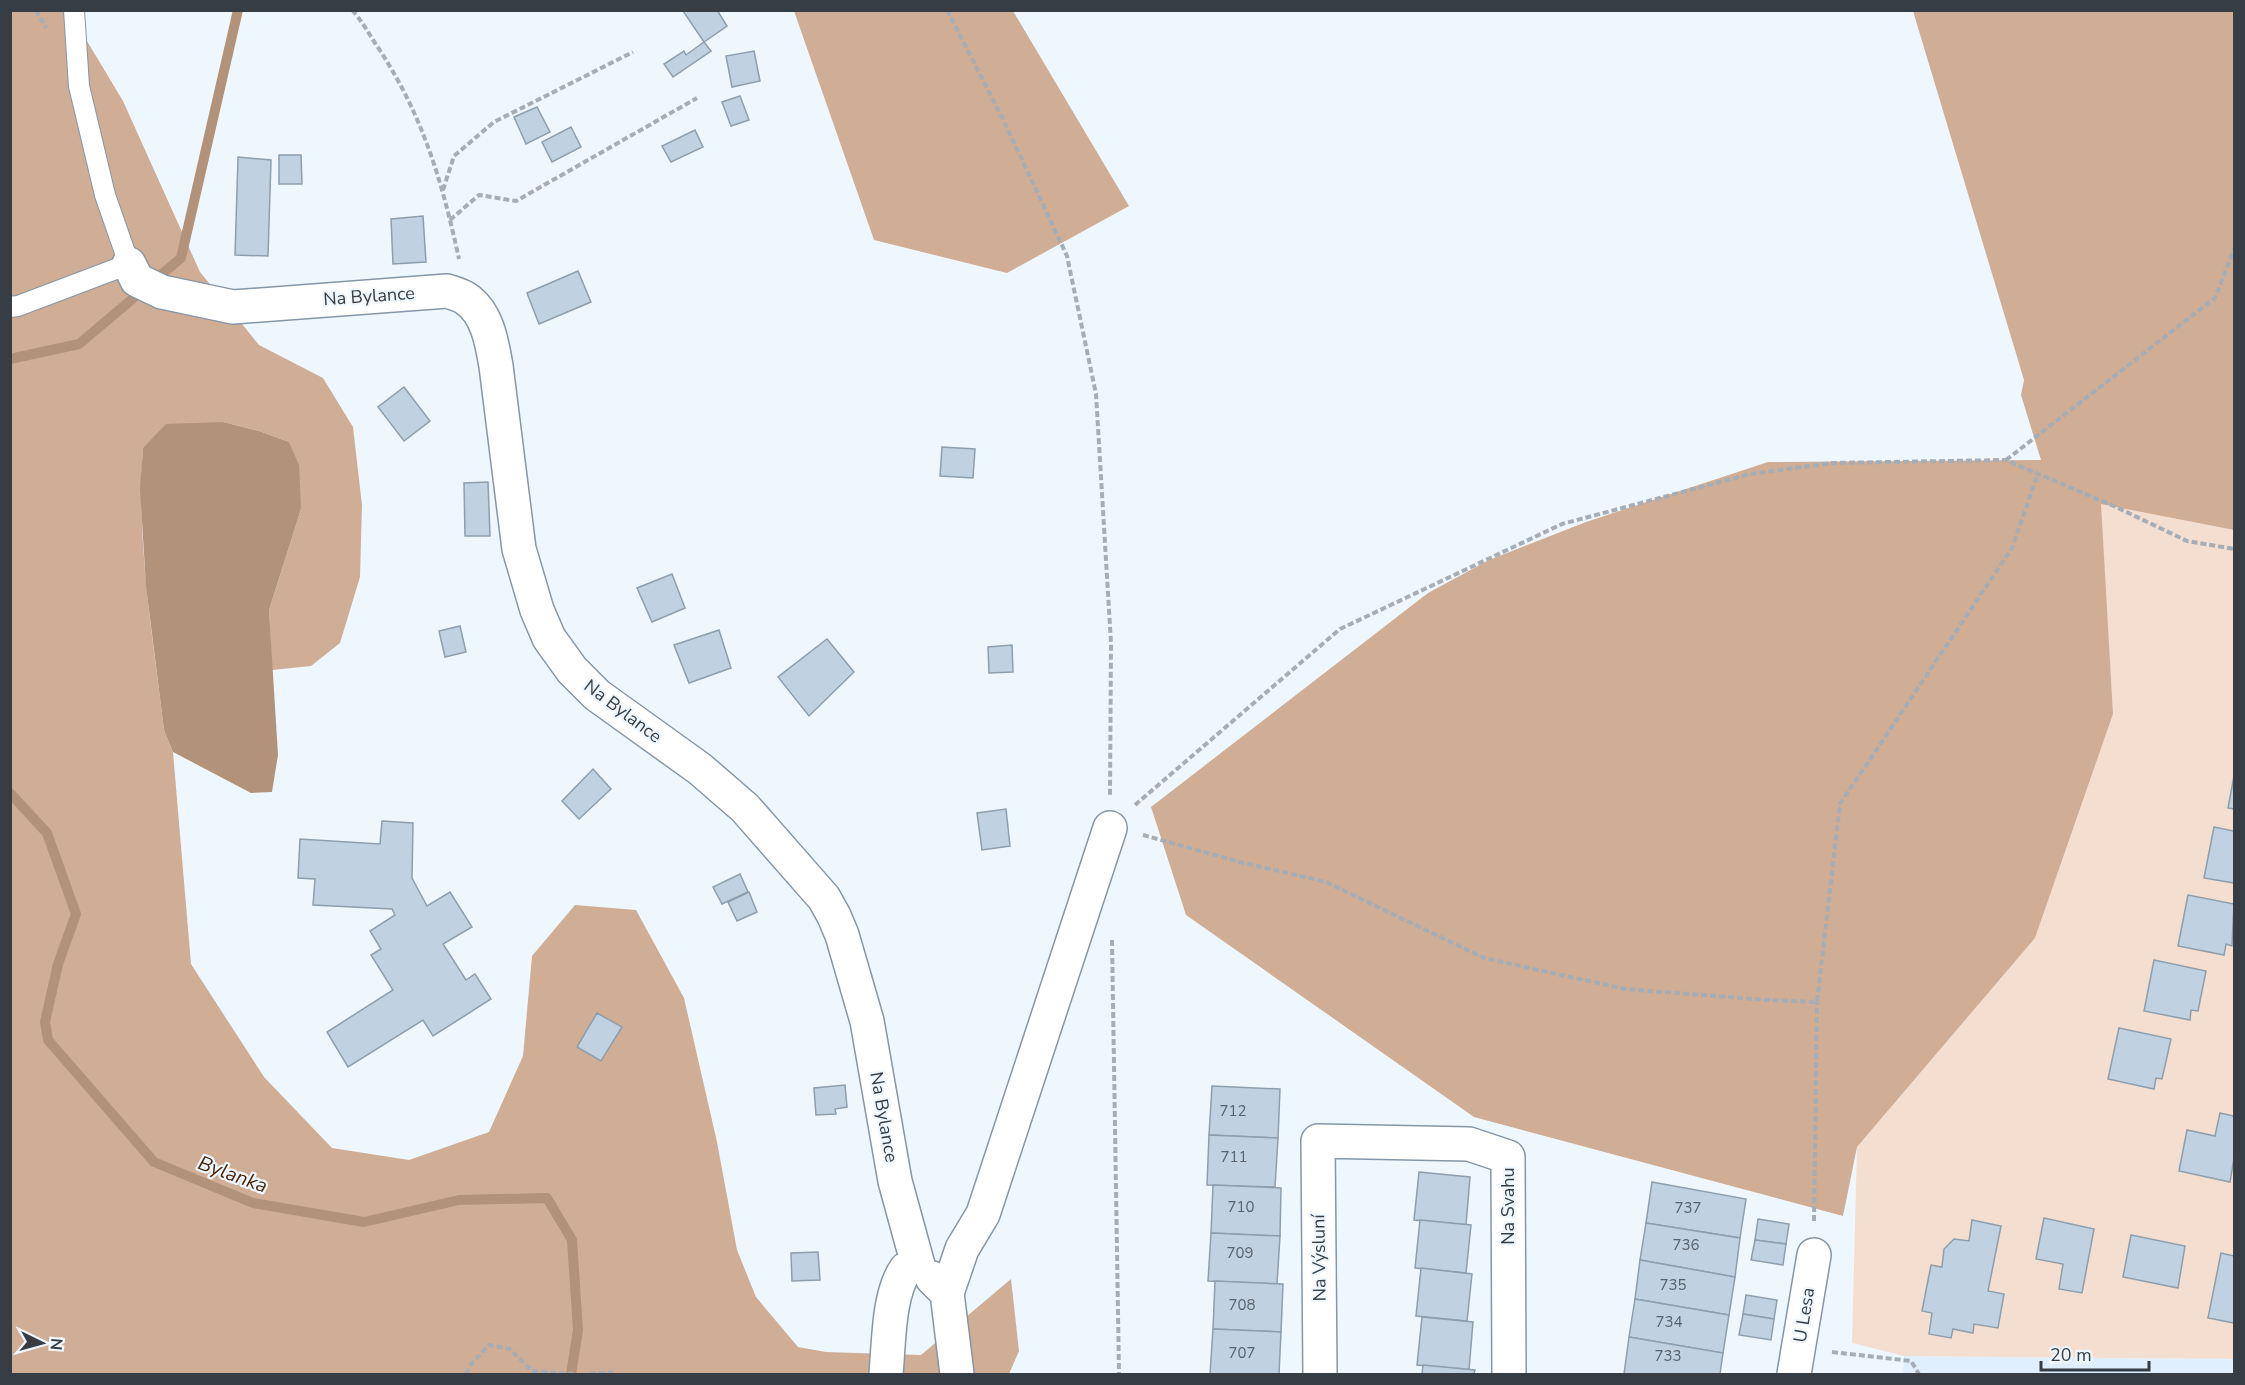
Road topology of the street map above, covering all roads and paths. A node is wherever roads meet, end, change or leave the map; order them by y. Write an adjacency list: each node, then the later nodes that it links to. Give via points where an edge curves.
1 (74, 10): 9 (lane, via 80,86 105,195)
2 (352, 10): 6 (path, via 393,71 423,130)
3 (947, 10): 15 (path, via 1004,119 1066,256 1096,394 1111,643)
4 (633, 52): 6 (path, via 494,122 454,156)
5 (698, 98): 7 (path, via 516,201 479,195)
6 (442, 191): 7 (path)
7 (450, 220): 10 (path)
8 (2235, 249): 12 (path, via 2215,298)
9 (143, 279): 10 (street, Na Bylance, via 233,307 429,291 447,291); 11 (lane)
10 (466, 298): 20 (street, Na Bylance, via 483,318 491,340 519,549 549,638 572,670 597,695 700,769 745,808 824,898 834,916 867,1021 895,1181)
11 (14, 307)
12 (2006, 460): 13 (path); 15 (path, via 1832,463 1750,474 1562,524 1340,629)
13 (2038, 473): 14 (path, via 2187,541); 17 (path, via 2012,548 1840,804)
14 (2235, 549)
15 (1110, 828): 17 (path, via 1326,882 1484,958 1624,989); 21 (street, via 983,1214 962,1249)
16 (1112, 935): 30 (path)
17 (1817, 1002): 19 (path)
18 (1318, 1142): 31 (street, Na Výsluní); 32 (street, Na Svahu, via 1468,1144 1508,1157)
19 (1814, 1255): 22 (street, U Lesa)
20 (918, 1265): 21 (street); 28 (street, via 906,1269 893,1303)
21 (947, 1293): 29 (street)
22 (1796, 1361): 33 (path, via 1911,1360)
23 (613, 1372): 27 (path)
24 (554, 1373): 25 (path, via 532,1371 510,1349 489,1345); 26 (path)
25 (466, 1374)
26 (577, 1374)
27 (590, 1374)
28 (886, 1374)
29 (957, 1374)
30 (1119, 1374)
31 (1320, 1374)
32 (1509, 1374)
33 (1920, 1374)

